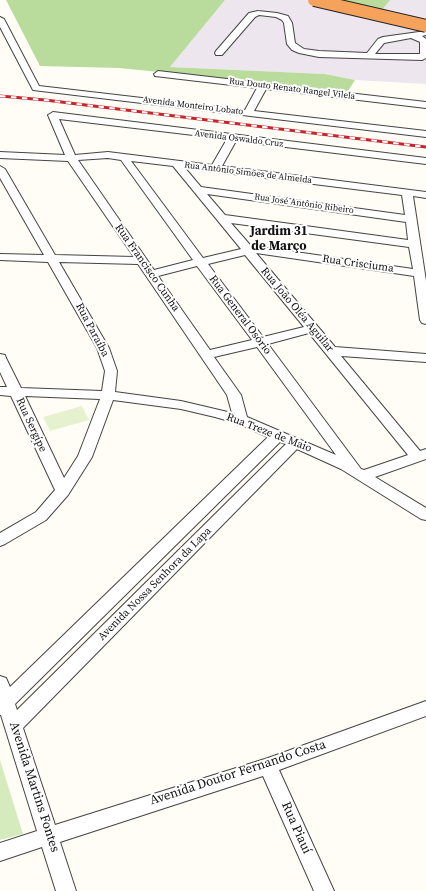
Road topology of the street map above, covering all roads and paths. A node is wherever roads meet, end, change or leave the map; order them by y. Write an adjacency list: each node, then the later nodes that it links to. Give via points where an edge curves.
1 (314, 0): 3 (highway, bridge)
2 (0, 19): 11 (street, Avenida Monteiro Lobato, via 36,88)
3 (426, 26): 5 (street)
4 (426, 33): 5 (street)
5 (409, 35): 7 (street, via 381,41); 7 (street, via 424,41 425,55)
6 (218, 53): 7 (street, via 252,15 267,13 286,18 291,44 302,51)
7 (369, 56)
8 (158, 74): 9 (street, Rua Douto Renato Rangel Vilela)
9 (263, 86): 10 (street, Rua Douto Renato Rangel Vilela); 11 (street)
10 (426, 105)
11 (248, 113): 13 (street, Avenida Monteiro Lobato)
12 (53, 115): 14 (street, Avenida Oswaldo Cruz); 17 (street, Rua Francisco Cunha)
13 (426, 134)
14 (233, 138): 18 (street, Avenida Oswaldo Cruz); 20 (street)
15 (0, 156): 17 (street, Rua Antônio Simões de Almeida)
16 (125, 156): 17 (street, Rua Antônio Simões de Almeida); 19 (street, Rua Antônio Simões de Almeida); 32 (street, Rua General Osório, via 127,163)
17 (71, 158): 31 (street, Rua Francisco Cunha)
18 (426, 162)
19 (176, 163): 20 (street, Rua Antônio Simões de Almeida); 22 (street, Rua João Oléa Aguilar)
20 (215, 168): 23 (street, Rua Antônio Simões de Almeida)
21 (0, 169): 30 (street, Rua Paraíba)
22 (199, 190): 25 (street, Rua João Oléa Aguilar); 26 (street, Rua José Antônio Ribeiro)
23 (407, 193): 24 (street, Rua Antônio Simões de Almeida); 26 (street)
24 (426, 195)
25 (221, 218): 27 (street); 28 (street, Rua João Oléa Aguilar)
26 (410, 219): 27 (street)
27 (414, 244): 33 (street)
28 (249, 251): 32 (street, Rua Crisciuma); 33 (street, Rua Crisciuma); 37 (street, Rua João Oléa Aguilar)
29 (0, 257): 30 (street)
30 (52, 259): 31 (street); 45 (street, Rua Paraíba, via 103,348 111,371)
31 (141, 261): 34 (street, Rua Francisco Cunha)
32 (200, 263): 34 (street, Rua Crisciuma); 38 (street, Rua General Osório)
33 (419, 273): 35 (street)
34 (150, 274): 40 (street, Rua Francisco Cunha)
35 (424, 299): 36 (street)
36 (426, 320)
37 (312, 329): 38 (street); 39 (street, Rua João Oléa Aguilar)
38 (261, 342): 40 (street); 50 (street, Rua General Osório)
39 (331, 351): 42 (street); 49 (street, Rua João Oléa Aguilar)
40 (207, 355): 46 (street, Rua Francisco Cunha, via 234,395)
41 (0, 358): 44 (street, Rua Sergípe)
42 (426, 358)
43 (0, 391): 44 (street, Rua Treze de Maio)
44 (15, 391): 45 (street, Rua Treze de Maio); 51 (street, Rua Sergípe)
45 (108, 395): 46 (street, Rua Treze de Maio, via 181,405); 51 (street, Rua Paraíba, via 85,457)
46 (241, 420): 47 (street, Rua Treze de Maio)
47 (278, 435): 48 (street, Rua Treze de Maio); 55 (street, Avenida Nossa Senhora da Lapa)
48 (296, 442): 50 (street, Rua Treze de Maio); 57 (street, Avenida Nossa Senhora da Lapa)
49 (422, 455): 50 (street)
50 (359, 474): 52 (street, Rua Treze de Maio)
51 (62, 491): 53 (street, Rua Paraíba, via 41,516)
52 (426, 515)
53 (0, 540)
54 (0, 684): 55 (street, Avenida Martins Fontes)
55 (3, 705): 57 (street, Avenida Martins Fontes)
56 (426, 708): 58 (street, Avenida Doutor Fernando Costa)
57 (14, 725): 59 (street, Avenida Martins Fontes)
58 (268, 766): 59 (street, Avenida Doutor Fernando Costa); 62 (street, Rua Piauí)
59 (49, 835): 60 (street); 61 (street, Avenida Martins Fontes)
60 (0, 852)
61 (66, 891)
62 (324, 891)

